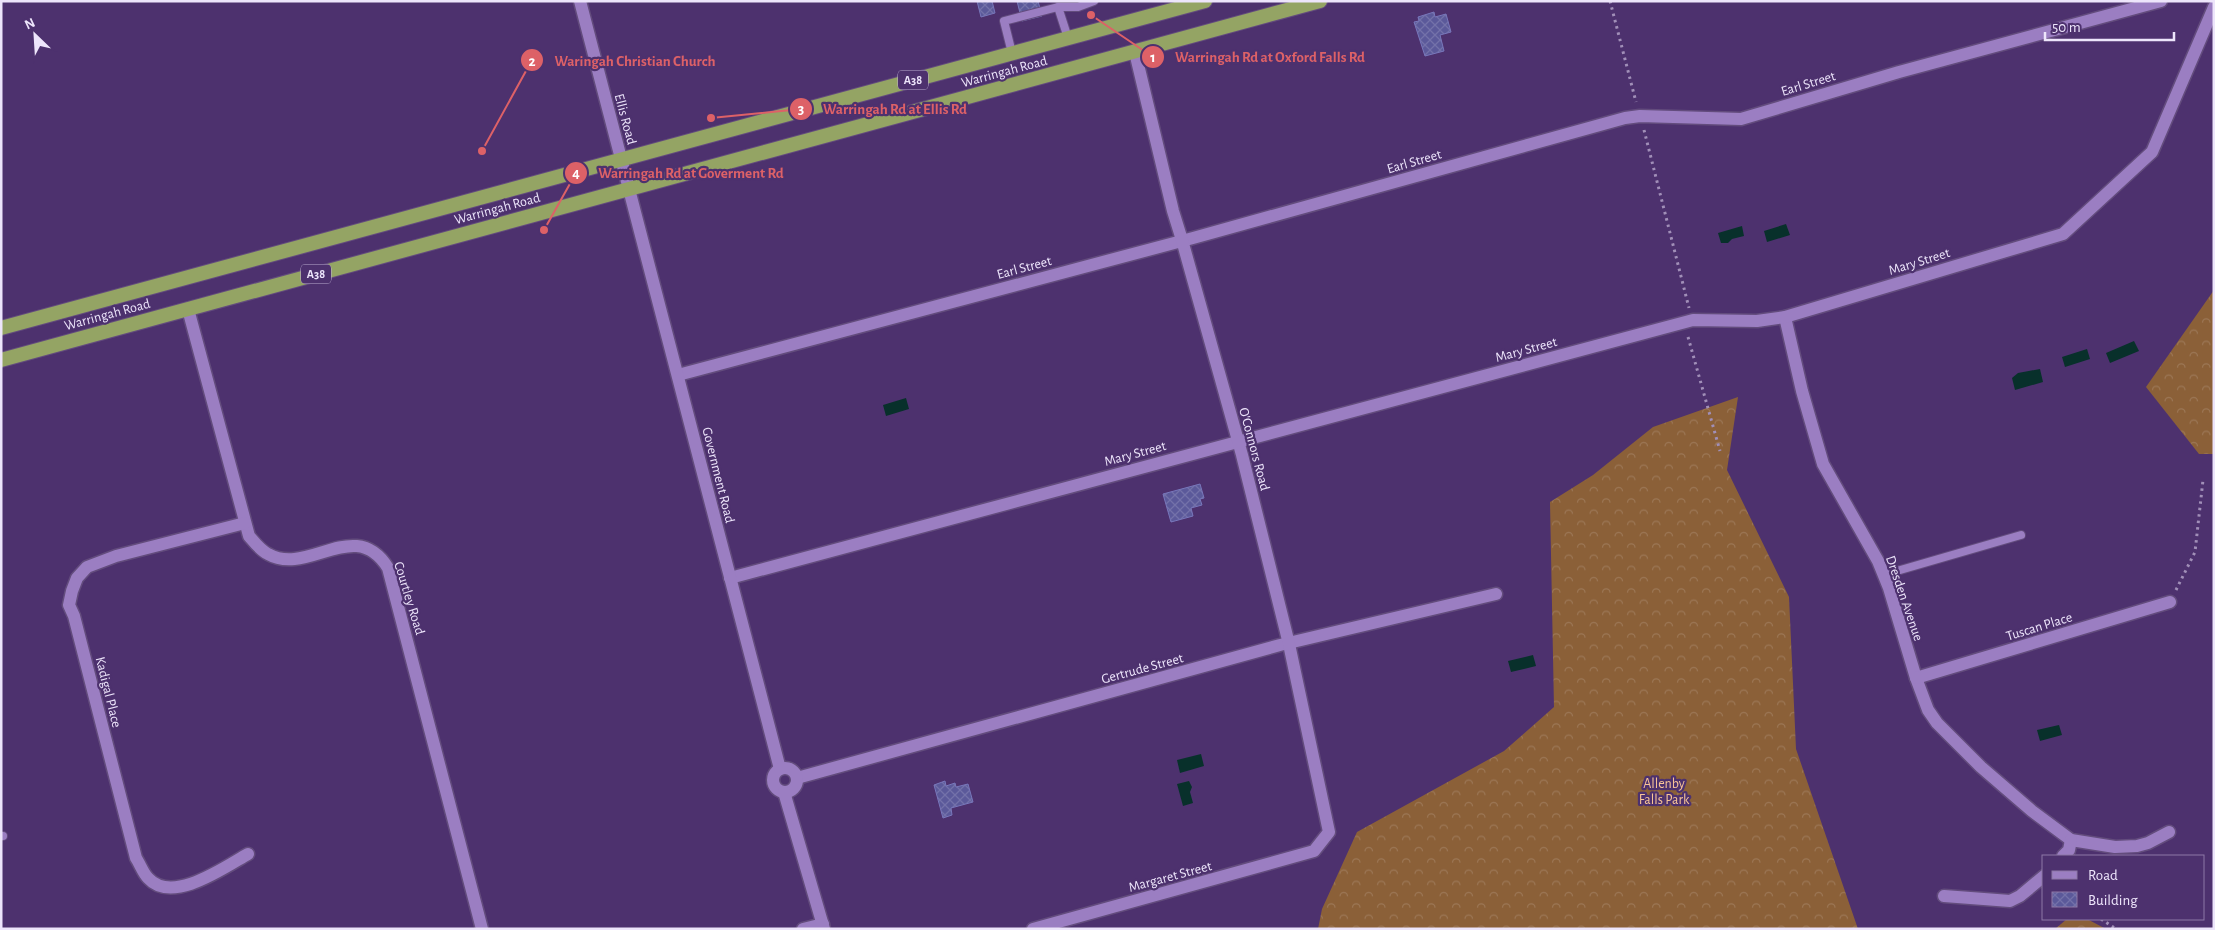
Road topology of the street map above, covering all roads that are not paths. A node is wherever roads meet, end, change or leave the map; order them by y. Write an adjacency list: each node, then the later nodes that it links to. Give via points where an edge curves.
1 (580, 1): 11 (street, Ellis Road)
2 (1094, 1): 6 (lane, via 1078,7)
3 (1320, 1): 9 (highway, Warringah Road / A38)
4 (2161, 1): 13 (street, Earl Street, via 1899,72 1742,119 1625,118)
5 (1200, 2): 8 (highway, Warringah Road / A38)
6 (1058, 7): 8 (lane); 10 (lane, via 1004,21)
7 (2214, 8): 15 (street, Mary Street, via 2152,152 2063,234)
8 (1068, 38): 10 (highway, Warringah Road / A38)
9 (1135, 52): 12 (highway, Warringah Road / A38); 13 (street, O'Connors Road, via 1172,211)
10 (1012, 53): 11 (highway, Warringah Road / A38)
11 (621, 158): 12 (street, Ellis Road); 16 (highway, Warringah Road / A38)
12 (630, 189): 14 (highway, Warringah Road / A38); 18 (street, Government Road)
13 (1182, 240): 18 (street, Earl Street); 19 (street, O'Connors Road)
14 (188, 309): 17 (highway, Warringah Road / A38); 20 (street, Courtley Road)
15 (1785, 317): 19 (street, Mary Street, via 1757,321 1688,321); 22 (street, Dresden Avenue, via 1823,464)
16 (1, 328)
17 (1, 360)
18 (678, 375): 23 (street, Government Road)
19 (1238, 441): 23 (street, Mary Street); 26 (street, O'Connors Road)
20 (245, 523): 34 (street, Kadigal Place, via 116,556 87,567 77,578 69,605 136,858 149,880 179,889); 39 (street, Courtley Road, via 249,536 270,555 287,559 352,545 366,547 377,554 388,568)
21 (2022, 535): 22 (lane)
22 (1883, 575): 27 (street, Dresden Avenue)
23 (730, 578): 28 (street, Government Road)
24 (1496, 594): 26 (street, Gertrude Street)
25 (2170, 602): 27 (street, Tuscan Place)
26 (1289, 644): 29 (street, Gertrude Street); 33 (street, O'Connors Road, via 1329,832)
27 (1916, 678): 32 (street, Dresden Avenue, via 1928,710 1955,743 2032,811)
28 (780, 769): 29 (street, via 791,769); 30 (street, via 775,773 774,785)
29 (797, 778): 30 (street, via 794,788)
30 (784, 792): 38 (street)
31 (2169, 832): 32 (street, Dresden Avenue, via 2136,846 2115,847)
32 (2071, 840): 35 (street)
33 (1314, 851): 41 (street, Margaret Street)
34 (248, 854)
35 (2064, 855)
36 (2042, 878): 37 (street, via 2010,901)
37 (1944, 896)
38 (823, 926): 40 (street)
39 (482, 929)
40 (803, 929)
41 (1033, 929)

